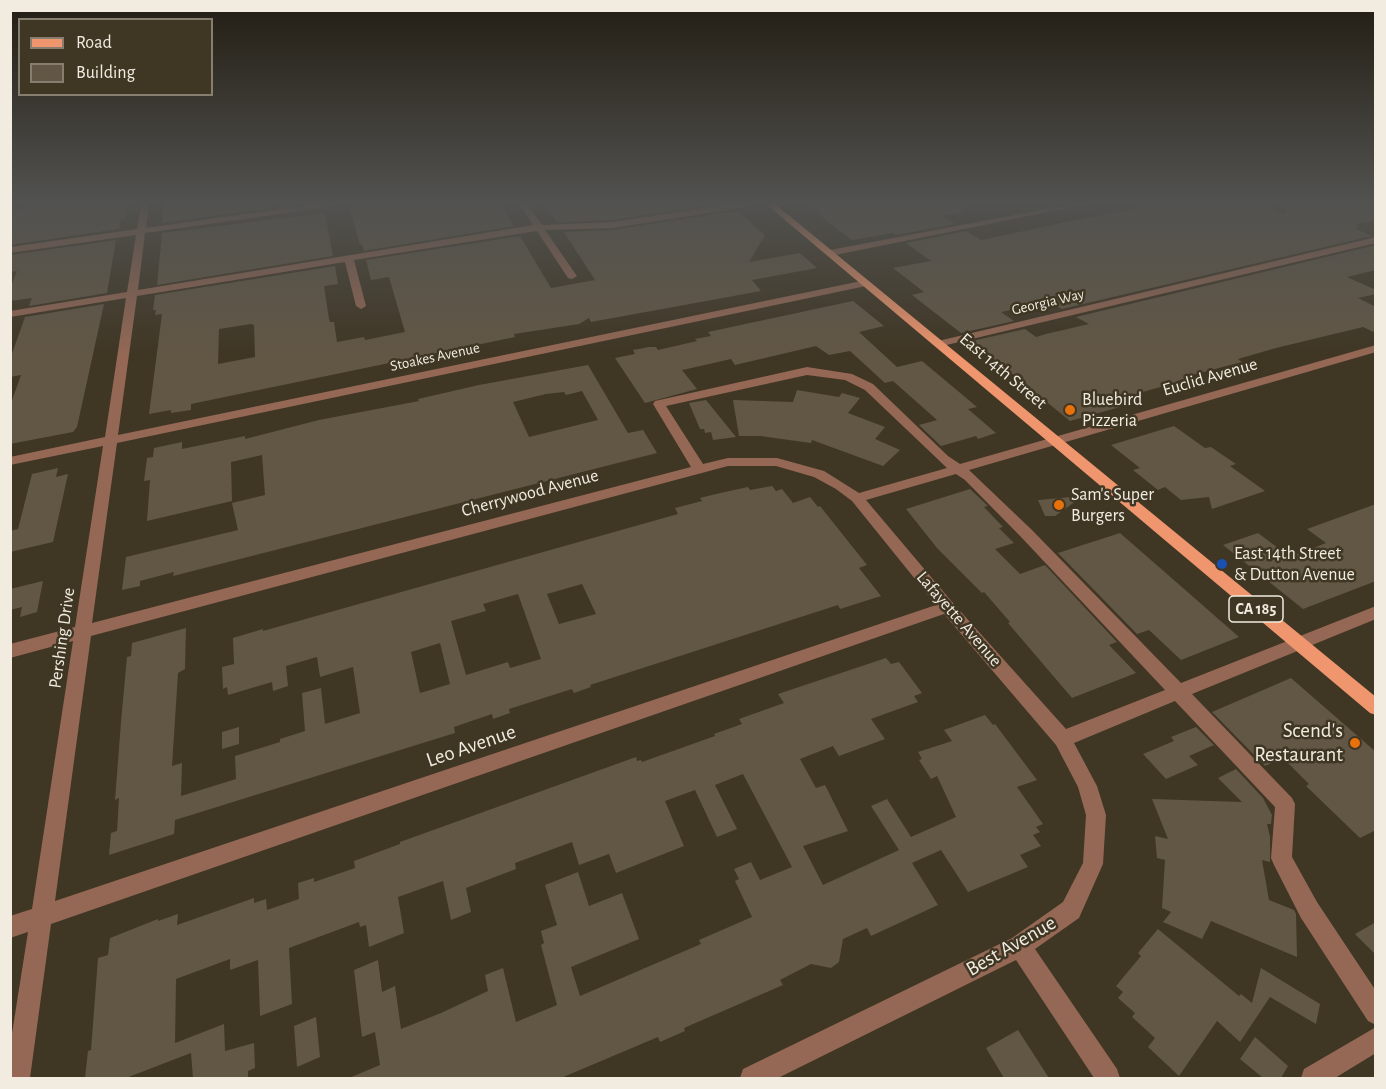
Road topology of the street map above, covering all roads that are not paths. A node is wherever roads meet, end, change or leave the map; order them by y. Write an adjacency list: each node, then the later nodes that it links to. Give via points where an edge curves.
1 (138, 255): 9 (street, Pershing Drive)
2 (369, 255): 6 (street)
3 (557, 255): 7 (street)
4 (832, 255): 8 (main road, East 14th Street / CA 185)
5 (1314, 255): 12 (street, Georgia Way)
6 (349, 258): 9 (street); 10 (street)
7 (572, 276)
8 (866, 283): 12 (main road, East 14th Street / CA 185); 14 (street, Stoakes Avenue)
9 (132, 293): 11 (street); 14 (street, Pershing Drive)
10 (361, 306)
11 (10, 314)
12 (938, 344): 15 (main road, East 14th Street / CA 185)
13 (1376, 348): 15 (street, Euclid Avenue)
14 (112, 440): 16 (street, Stoakes Avenue); 22 (street, Pershing Drive)
15 (1054, 440): 17 (street); 23 (main road, East 14th Street / CA 185)
16 (10, 461)
17 (957, 468): 18 (street, via 869,387 848,377 807,371 659,404); 19 (street); 25 (street, via 1027,534)
18 (699, 469): 19 (street, Cherrywood Avenue, via 750,460 777,462 819,474); 22 (street, Cherrywood Avenue)
19 (857, 498): 20 (street, Lafayette Avenue)
20 (947, 607): 27 (street, Lafayette Avenue); 28 (street, Leo Avenue)
21 (1376, 612): 23 (street)
22 (82, 632): 24 (street, Cherrywood Avenue); 28 (street, Pershing Drive)
23 (1297, 644): 25 (street); 26 (main road, East 14th Street / CA 185)
24 (10, 651)
25 (1178, 692): 27 (street); 31 (street, via 1285,804 1281,858 1309,910)
26 (1376, 708)
27 (1063, 739): 30 (street, Best Avenue, via 1088,786 1096,815 1093,864 1071,910)
28 (41, 916): 29 (street, Leo Avenue); 33 (street, Pershing Drive)
29 (10, 927)
30 (1020, 946): 34 (street, Best Avenue); 35 (street)
31 (1376, 1013)
32 (1376, 1039): 36 (street)
33 (18, 1078)
34 (752, 1078)
35 (1108, 1078)
36 (1313, 1078)

